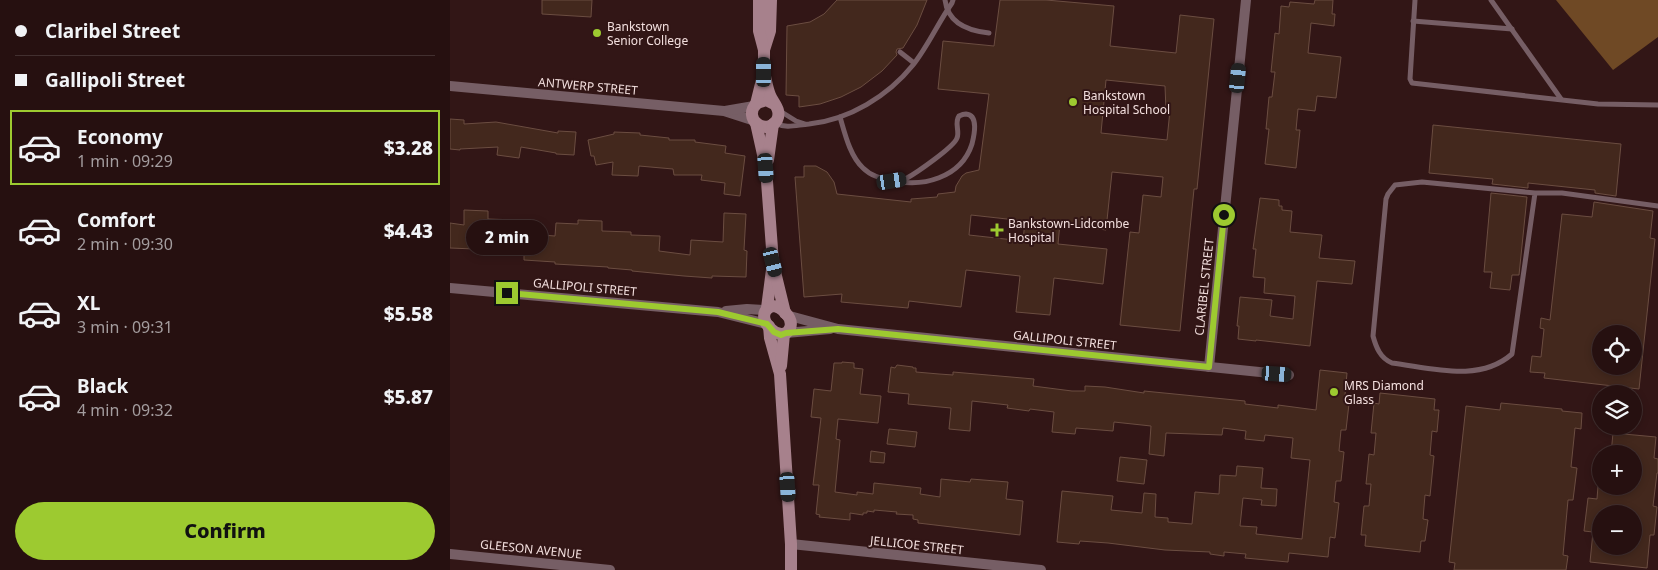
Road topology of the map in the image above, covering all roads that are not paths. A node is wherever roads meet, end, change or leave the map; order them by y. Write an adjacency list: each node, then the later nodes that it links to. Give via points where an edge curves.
1 (759, 0): 12 (street, via 758,31)
2 (770, 0): 12 (street, via 770,31)
3 (945, 0): 8 (lane)
4 (953, 0): 8 (lane)
5 (1246, 0): 38 (street, CLARIBEL STREET)
6 (1415, 0): 9 (lane)
7 (1491, 0): 10 (lane)
8 (948, 10): 11 (lane, via 963,28); 14 (lane)
9 (1413, 21): 10 (lane); 17 (lane, via 1412,82)
10 (1512, 29): 17 (lane)
11 (989, 33)
12 (764, 50): 15 (street)
13 (900, 52): 14 (lane)
14 (914, 64): 22 (lane, via 890,89)
15 (764, 72): 18 (street); 20 (street)
16 (450, 86): 21 (street, ANTWERP STREET)
17 (1561, 99): 19 (lane, via 1598,104)
18 (755, 105): 20 (street, via 764,100); 21 (street, ANTWERP STREET); 23 (street, via 752,115)
19 (1658, 105)
20 (776, 107): 24 (street, via 778,116); 25 (lane)
21 (724, 111): 23 (street, ANTWERP STREET)
22 (840, 117): 25 (lane); 27 (lane, via 853,153 862,167 871,175)
23 (755, 122): 24 (street, via 764,127); 26 (street)
24 (774, 123): 25 (lane, via 789,127); 26 (street)
25 (806, 124)
26 (766, 168): 30 (street)
27 (892, 181): 27 (lane, via 915,174 956,141 958,118 970,115 974,135 969,152 948,174 918,183)
28 (1535, 193): 28 (lane, via 1512,354 1480,371 1454,372 1385,360 1373,336 1386,199 1391,189 1395,185 1422,182); 29 (lane, via 1562,192)
29 (1658, 206)
30 (773, 262): 32 (street); 34 (street)
31 (450, 288): 33 (street, GALLIPOLI STREET)
32 (767, 309): 33 (street, GALLIPOLI STREET); 34 (street, via 776,306); 35 (street, via 764,316)
33 (718, 312): 35 (street, GALLIPOLI STREET)
34 (785, 314): 36 (street, GALLIPOLI STREET); 37 (street, via 791,325)
35 (768, 325): 37 (street, via 776,334); 39 (street)
36 (838, 329): 37 (street, GALLIPOLI STREET); 38 (street, GALLIPOLI STREET)
37 (785, 333): 39 (street)
38 (1209, 367): 40 (street, GALLIPOLI STREET)
39 (780, 374): 41 (street)
40 (1289, 375)
41 (792, 544): 44 (street); 45 (street, JELLICOE STREET)
42 (450, 554): 43 (street, GLEESON AVENUE)
43 (610, 570)
44 (791, 570)
45 (1040, 570)

